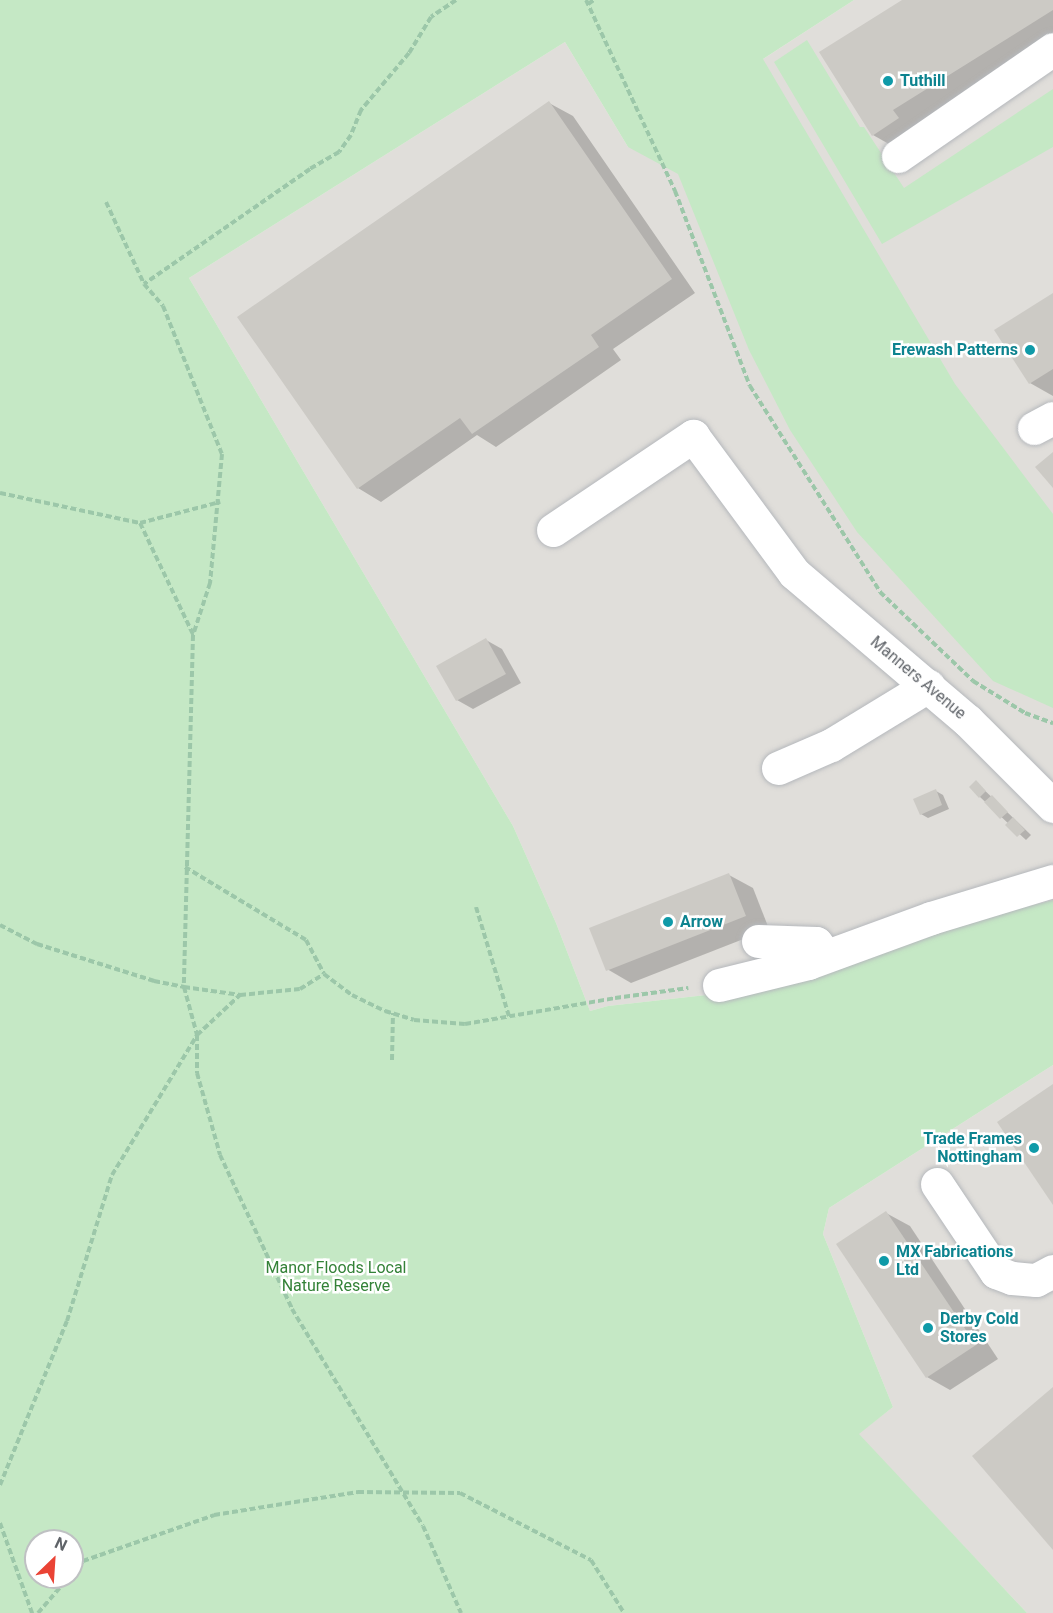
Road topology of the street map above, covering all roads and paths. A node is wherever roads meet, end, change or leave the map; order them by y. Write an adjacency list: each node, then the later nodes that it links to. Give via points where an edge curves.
1 (456, 0): 7 (path, via 431,17 409,53 361,110 339,152)
2 (594, 0): 3 (path)
3 (587, 2): 14 (path, via 675,191 750,386 880,592 973,681 1025,713)
4 (1053, 49): 5 (street)
5 (897, 156)
6 (106, 202): 7 (path)
7 (144, 284): 9 (path, via 163,306 222,454)
8 (0, 493): 10 (path)
9 (220, 502): 10 (path); 12 (path, via 210,583)
10 (140, 523): 12 (path)
11 (553, 530): 13 (street, Manners Avenue, via 693,436 794,573)
12 (193, 635): 17 (path)
13 (928, 686): 15 (street, via 831,745); 16 (street, Manners Avenue)
14 (1053, 723)
15 (778, 768)
16 (1047, 789)
17 (185, 867): 23 (path, via 306,940); 25 (path)
18 (1053, 880): 22 (street)
19 (476, 907): 28 (path)
20 (0, 925): 25 (path, via 37,944)
21 (758, 941): 22 (street, via 816,943)
22 (826, 956): 24 (street, via 762,976)
23 (324, 974): 26 (path, via 300,989); 27 (path, via 352,995)
24 (719, 984): 28 (path)
25 (184, 987): 26 (path); 29 (path)
26 (240, 995): 29 (path)
27 (393, 1013): 28 (path, via 414,1020 465,1023); 30 (path)
28 (509, 1017)
29 (197, 1035): 33 (path, via 112,1175 67,1321); 34 (path, via 197,1073 220,1155 292,1309)
30 (392, 1060)
31 (937, 1185): 32 (street, via 996,1272 1036,1280)
32 (1053, 1271)
33 (0, 1485)
34 (404, 1493): 36 (path, via 358,1492 214,1515); 40 (path, via 423,1526); 41 (path, via 460,1493 591,1560)
35 (0, 1523): 38 (path)
36 (84, 1561)
37 (59, 1589): 39 (path)
38 (32, 1613)
39 (38, 1613)
40 (461, 1613)
41 (624, 1613)

